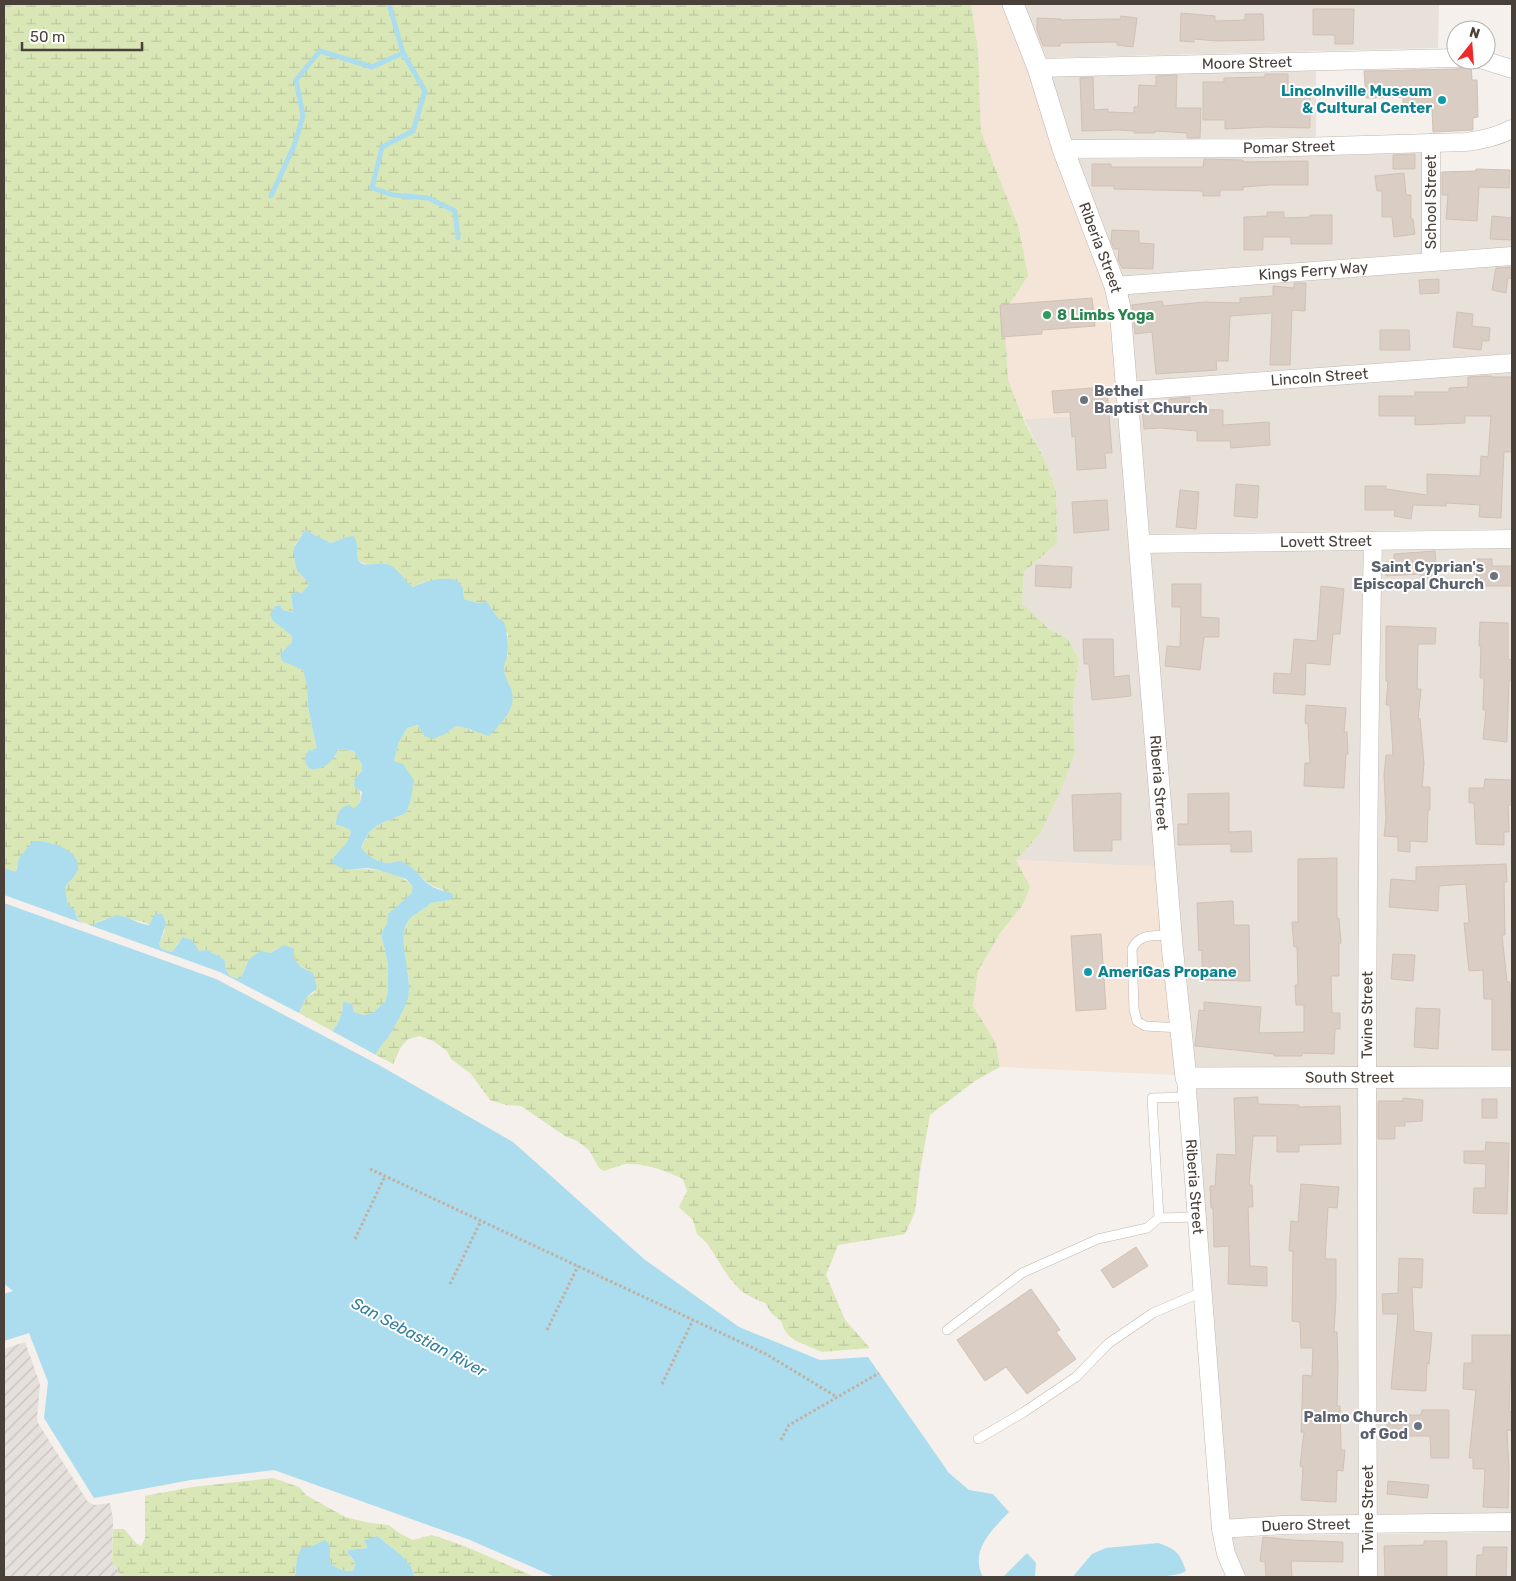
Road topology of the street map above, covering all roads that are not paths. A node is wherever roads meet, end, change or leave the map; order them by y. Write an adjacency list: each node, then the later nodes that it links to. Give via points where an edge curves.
1 (1013, 4): 4 (street, Riberia Street)
2 (1446, 58): 4 (street, Moore Street)
3 (1496, 64): 5 (street)
4 (1038, 68): 8 (street, Riberia Street)
5 (1512, 69)
6 (1512, 129): 7 (street, Pomar Street, via 1484,140)
7 (1431, 143): 8 (street, Pomar Street); 10 (street, School Street)
8 (1063, 149): 11 (street, Riberia Street)
9 (1512, 256): 10 (street, Kings Ferry Way)
10 (1431, 261): 11 (street, Kings Ferry Way)
11 (1115, 286): 13 (street, Riberia Street)
12 (1512, 363): 13 (street, Lincoln Street)
13 (1128, 391): 16 (street, Riberia Street)
14 (1512, 539): 15 (street, Lovett Street)
15 (1374, 541): 16 (street, Lovett Street); 19 (street, Twine Street)
16 (1140, 544): 17 (street, Riberia Street)
17 (1172, 935): 18 (street, Riberia Street); 18 (lane, via 1144,937 1135,941 1132,949 1134,1010 1137,1021 1145,1026)
18 (1181, 1028): 21 (street, Riberia Street)
19 (1367, 1078): 20 (street, South Street); 21 (street, South Street); 28 (street, Twine Street)
20 (1512, 1078)
21 (1186, 1088): 22 (street, Riberia Street); 23 (lane, via 1152,1098)
22 (1196, 1217): 23 (lane); 24 (street, Riberia Street)
23 (1159, 1218): 25 (lane, via 1147,1228 1098,1239 1022,1273)
24 (1202, 1292): 26 (lane, via 1153,1313 1109,1343 1076,1378); 29 (street, Riberia Street)
25 (947, 1330)
26 (978, 1439)
27 (1512, 1522): 28 (street, Duero Street)
28 (1368, 1525): 29 (street, Duero Street); 31 (street, Twine Street)
29 (1221, 1529): 30 (street, Riberia Street, via 1226,1554)
30 (1236, 1577)
31 (1368, 1577)

